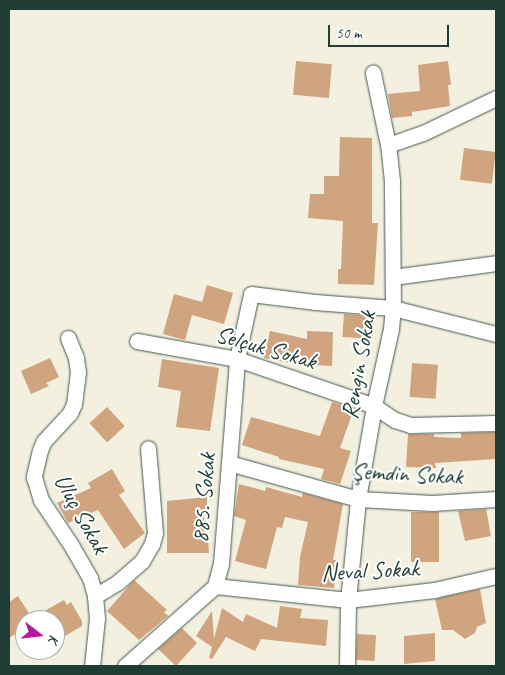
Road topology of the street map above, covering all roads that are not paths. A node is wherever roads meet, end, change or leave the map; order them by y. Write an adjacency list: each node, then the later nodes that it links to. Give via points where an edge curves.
1 (374, 72): 3 (street, Rengin Sokak)
2 (496, 98): 3 (street)
3 (388, 146): 5 (street, Rengin Sokak, via 392,182)
4 (496, 263): 5 (street)
5 (392, 277): 6 (street, Rengin Sokak)
6 (393, 308): 7 (street); 10 (street, 885. Sokak, via 250,294); 11 (street, Rengin Sokak)
7 (496, 334)
8 (68, 338): 19 (street, Uluç Sokak, via 78,372 74,404 70,413 44,441 34,477 41,500 82,561)
9 (136, 341): 10 (street, Selçuk Sokak)
10 (237, 359): 11 (street, Selçuk Sokak); 14 (street, 885. Sokak)
11 (374, 406): 12 (street, Selçuk Sokak, via 395,420 410,425); 15 (street, Rengin Sokak)
12 (496, 423)
13 (148, 448): 19 (street, via 156,533 142,561 118,582)
14 (229, 463): 15 (street, Şemdin Sokak); 18 (street, 885. Sokak, via 221,564)
15 (358, 499): 16 (street, Şemdin Sokak, via 432,503); 20 (street, Rengin Sokak)
16 (496, 499)
17 (496, 576): 20 (street, Neval Sokak, via 434,590)
18 (215, 586): 20 (street, Neval Sokak); 22 (street)
19 (95, 596): 21 (street, Uluç Sokak, via 97,618)
20 (348, 600): 23 (street, Rengin Sokak)
21 (92, 666)
22 (125, 666)
23 (346, 666)

